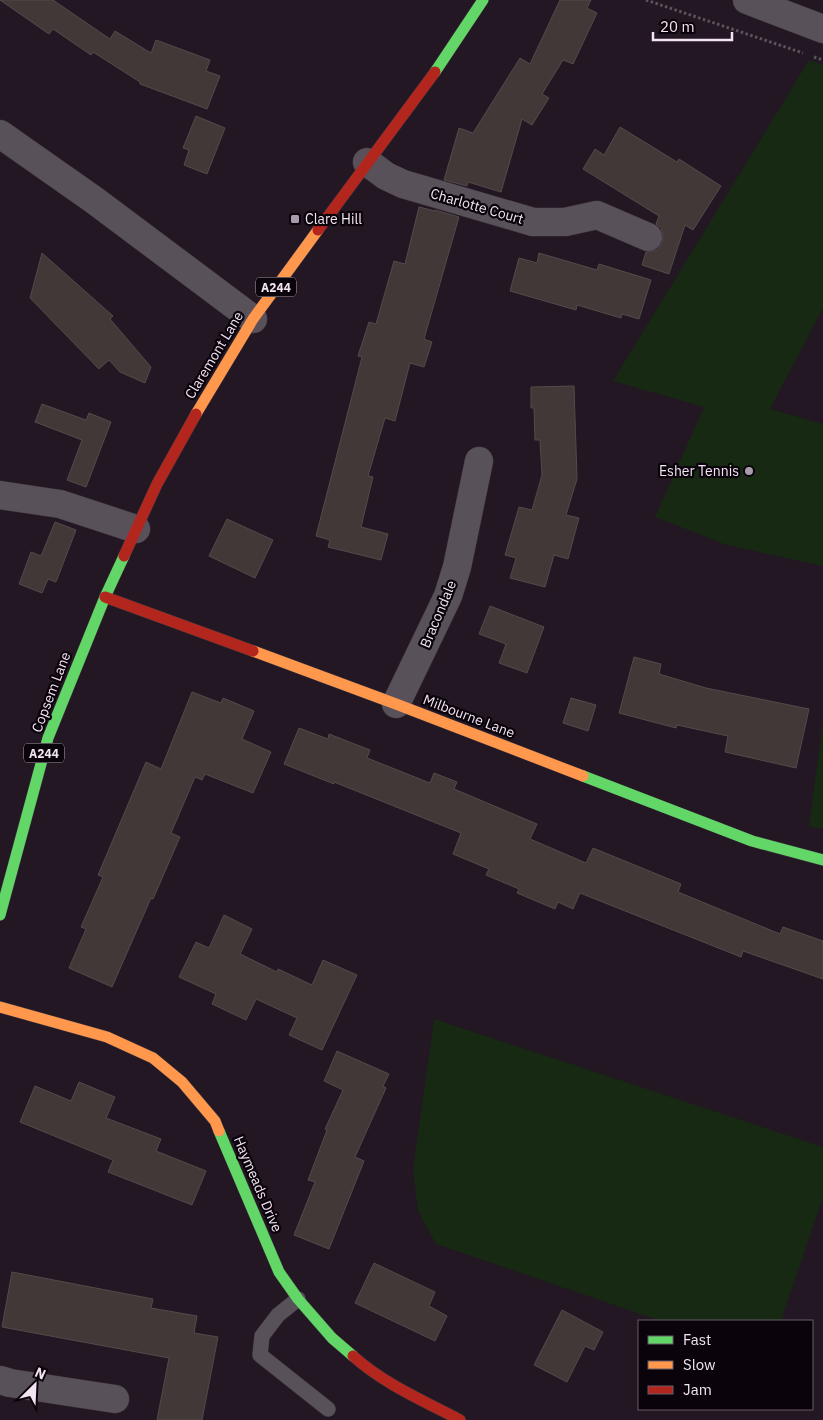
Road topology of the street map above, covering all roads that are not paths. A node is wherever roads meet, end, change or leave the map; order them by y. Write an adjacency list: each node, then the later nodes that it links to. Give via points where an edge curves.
1 (483, 0): 5 (street, Claremont Lane / A244)
2 (747, 0): 3 (street)
3 (823, 29)
4 (0, 134): 7 (street)
5 (368, 162): 6 (street, Charlotte Court, via 403,184 533,222 565,222 598,215); 7 (street, Claremont Lane / A244)
6 (648, 237)
7 (253, 319): 10 (street, Claremont Lane / A244, via 182,438)
8 (479, 461): 12 (street, Bracondale, via 448,596)
9 (0, 495): 10 (street, via 60,504)
10 (136, 529): 11 (street, Claremont Lane / A244)
11 (105, 597): 12 (street, Milbourne Lane); 14 (street, Copsem Lane / A244, via 48,738)
12 (396, 704): 13 (street, Milbourne Lane, via 752,841)
13 (823, 860)
14 (0, 916)
15 (0, 1006): 16 (street, Haymeads Drive, via 107,1037 153,1058 182,1082 215,1121 279,1272)
16 (298, 1299): 19 (lane, via 278,1315 262,1336 260,1355); 20 (street, Haymeads Drive, via 332,1338 364,1366)
17 (0, 1380): 18 (street)
18 (115, 1399)
19 (328, 1409)
20 (460, 1420)

